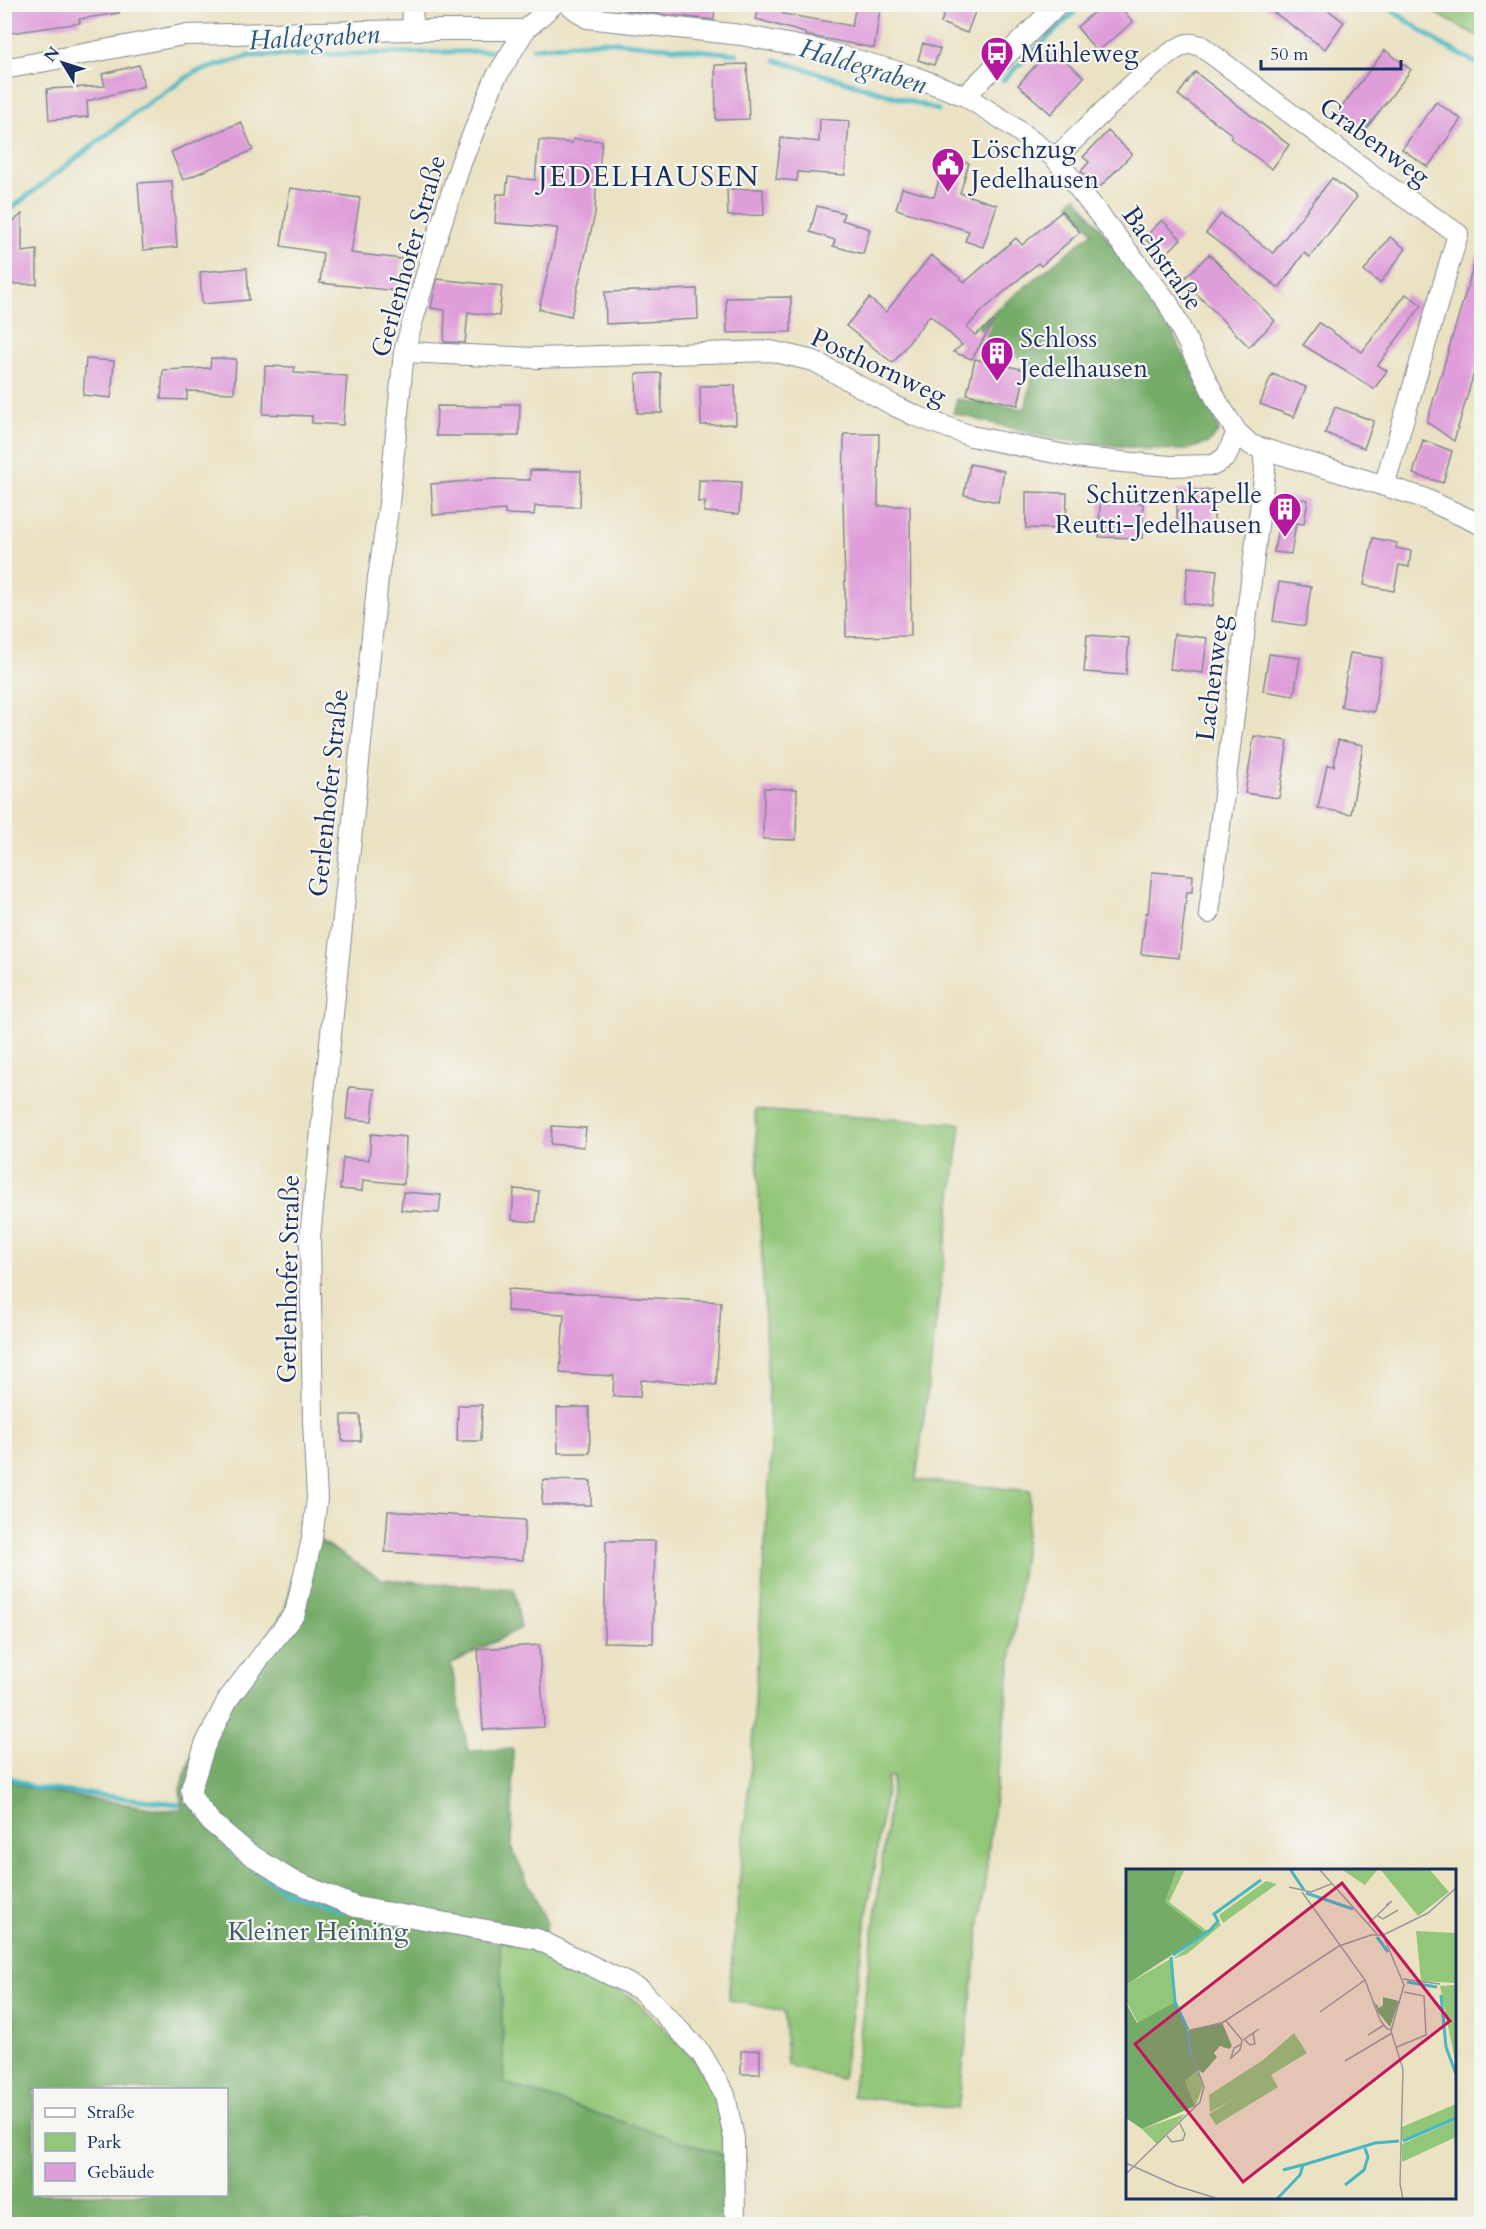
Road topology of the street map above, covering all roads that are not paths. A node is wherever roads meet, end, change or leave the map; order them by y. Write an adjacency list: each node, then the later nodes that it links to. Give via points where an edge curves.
1 (412, 4): 5 (street)
2 (554, 4): 6 (street, Gerlenhofer Straße)
3 (568, 4): 8 (street, Bachstraße, via 587,18 741,35 824,51 913,76)
4 (1058, 4): 8 (street)
5 (413, 30): 6 (street); 7 (street, via 183,35)
6 (525, 30): 10 (street, Gerlenhofer Straße, via 495,79 461,163)
7 (4, 69)
8 (965, 96): 9 (street, Bachstraße)
9 (1055, 158): 11 (street, Bachstraße, via 1168,303 1218,403); 13 (street, Grabenweg, via 1153,66 1171,51 1188,44 1205,49 1458,234)
10 (404, 352): 11 (street, Posthornweg, via 536,358 771,351 814,361 908,412 971,436 1075,457 1122,462 1214,465 1226,457); 16 (street, Gerlenhofer Straße, via 310,1237 317,1499 312,1539 295,1613 228,1699 204,1745 192,1798 211,1822 248,1853 289,1879 356,1907 537,1939 641,1990 701,2053 724,2095 734,2138)
11 (1237, 432): 12 (street, Bachstraße)
12 (1263, 450): 13 (street, Bachstraße); 15 (street, Lachenweg, via 1265,470)
13 (1384, 486): 14 (street, Bachstraße, via 1421,497)
14 (1482, 525)
15 (1209, 913)
16 (735, 2224)

